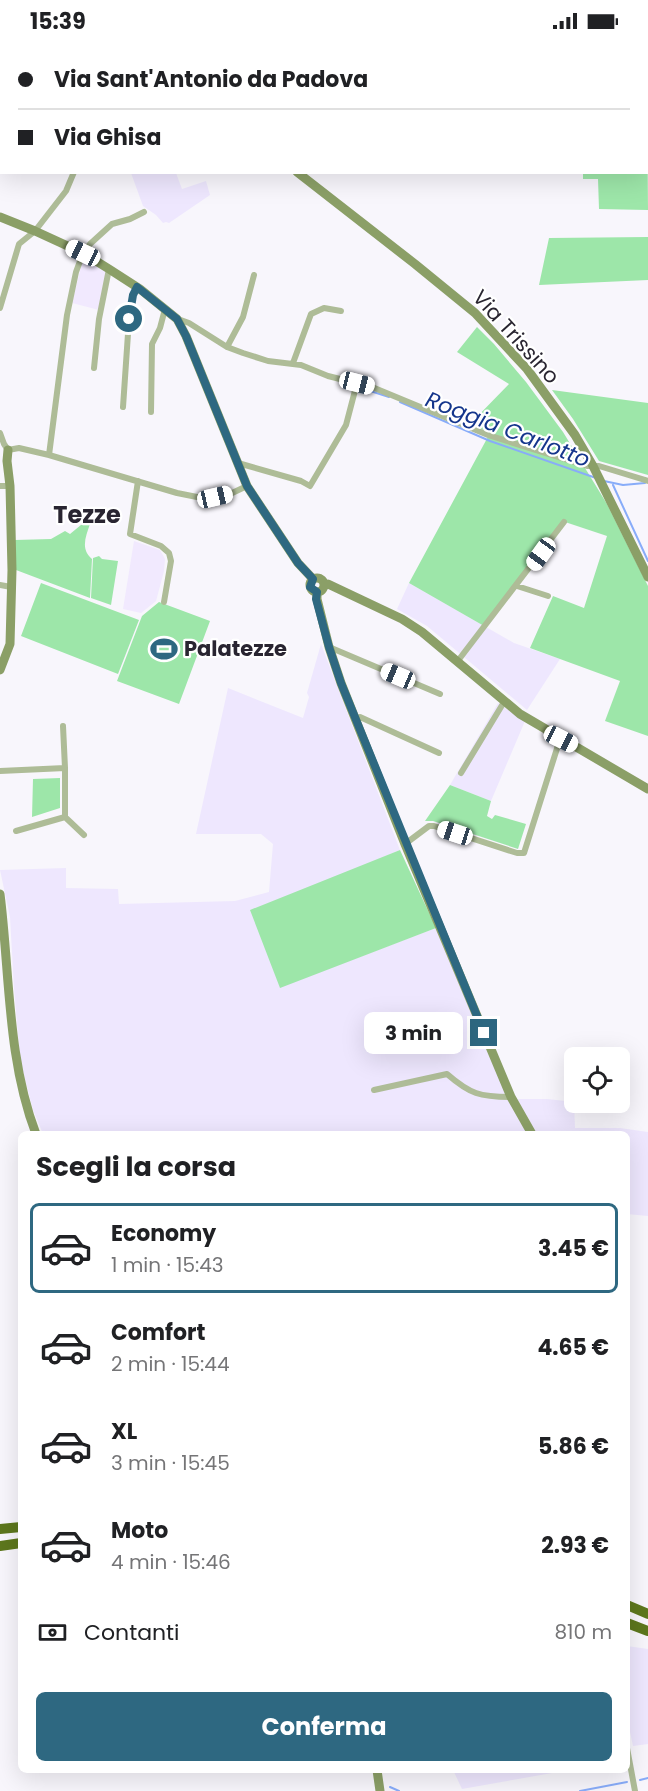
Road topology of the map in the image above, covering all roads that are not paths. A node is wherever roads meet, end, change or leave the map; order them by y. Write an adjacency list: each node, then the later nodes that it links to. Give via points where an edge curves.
1 (73, 174): 5 (street, via 66,191)
2 (300, 174): 24 (street, Via Trissino, via 475,313 527,369)
3 (144, 212): 6 (street, via 112,224)
4 (0, 217): 5 (street)
5 (35, 231): 6 (street); 10 (street, via 19,244)
6 (83, 253): 7 (street); 22 (street, via 67,315)
7 (109, 268): 9 (street); 16 (street)
8 (254, 275): 14 (street, via 243,317)
9 (137, 287): 11 (street); 18 (street, via 129,319)
10 (0, 308)
11 (165, 309): 13 (street); 19 (street, via 152,344)
12 (341, 311): 15 (street, via 324,308 311,314)
13 (177, 319): 14 (street); 23 (street)
14 (227, 346): 15 (street, via 268,361)
15 (293, 363): 17 (street)
16 (94, 368)
17 (357, 383): 23 (street, via 346,424 310,486); 24 (street, via 488,435)
18 (123, 407)
19 (151, 412)
20 (0, 433): 21 (street)
21 (8, 450): 22 (street, via 19,448); 27 (street)
22 (49, 455): 25 (street)
23 (236, 462): 28 (street)
24 (593, 466): 26 (street); 30 (street, Via Trissino)
25 (138, 481): 28 (street, via 198,497 230,494); 36 (street, via 130,534 169,553)
26 (648, 481)
27 (5, 486): 33 (street)
28 (247, 486): 34 (street, via 313,579 310,587)
29 (564, 522): 32 (street)
30 (648, 577)
31 (0, 585): 33 (street)
32 (517, 586): 35 (street); 38 (street)
33 (11, 587): 39 (street, via 10,644)
34 (320, 588): 37 (street, via 316,599); 38 (street, via 328,584 402,619)
35 (548, 596)
36 (165, 602)
37 (329, 647): 40 (street); 42 (street)
38 (458, 662): 41 (street)
39 (0, 670)
40 (440, 694)
41 (504, 702): 44 (street); 48 (street)
42 (355, 719): 45 (street, via 360,717); 53 (street)
43 (63, 726): 46 (street)
44 (561, 739): 49 (street); 53 (street, via 524,853 434,826)
45 (439, 753)
46 (65, 768): 47 (street); 50 (street)
47 (0, 771)
48 (461, 773)
49 (648, 789)
50 (65, 817): 51 (street); 52 (street)
51 (16, 831)
52 (84, 835)
53 (405, 844): 56 (street)
54 (0, 894): 57 (street, via 15,1059)
55 (374, 1090): 56 (street, via 447,1074 462,1088)
56 (511, 1097): 58 (street)
57 (35, 1131)
58 (530, 1131)
59 (18, 1527): 60 (highway)
60 (0, 1529)
61 (18, 1544): 62 (highway)
62 (0, 1546)
63 (630, 1606): 64 (highway)
64 (648, 1614)
65 (630, 1624): 66 (highway)
66 (648, 1631)
67 (630, 1764): 68 (street)
68 (635, 1791)

